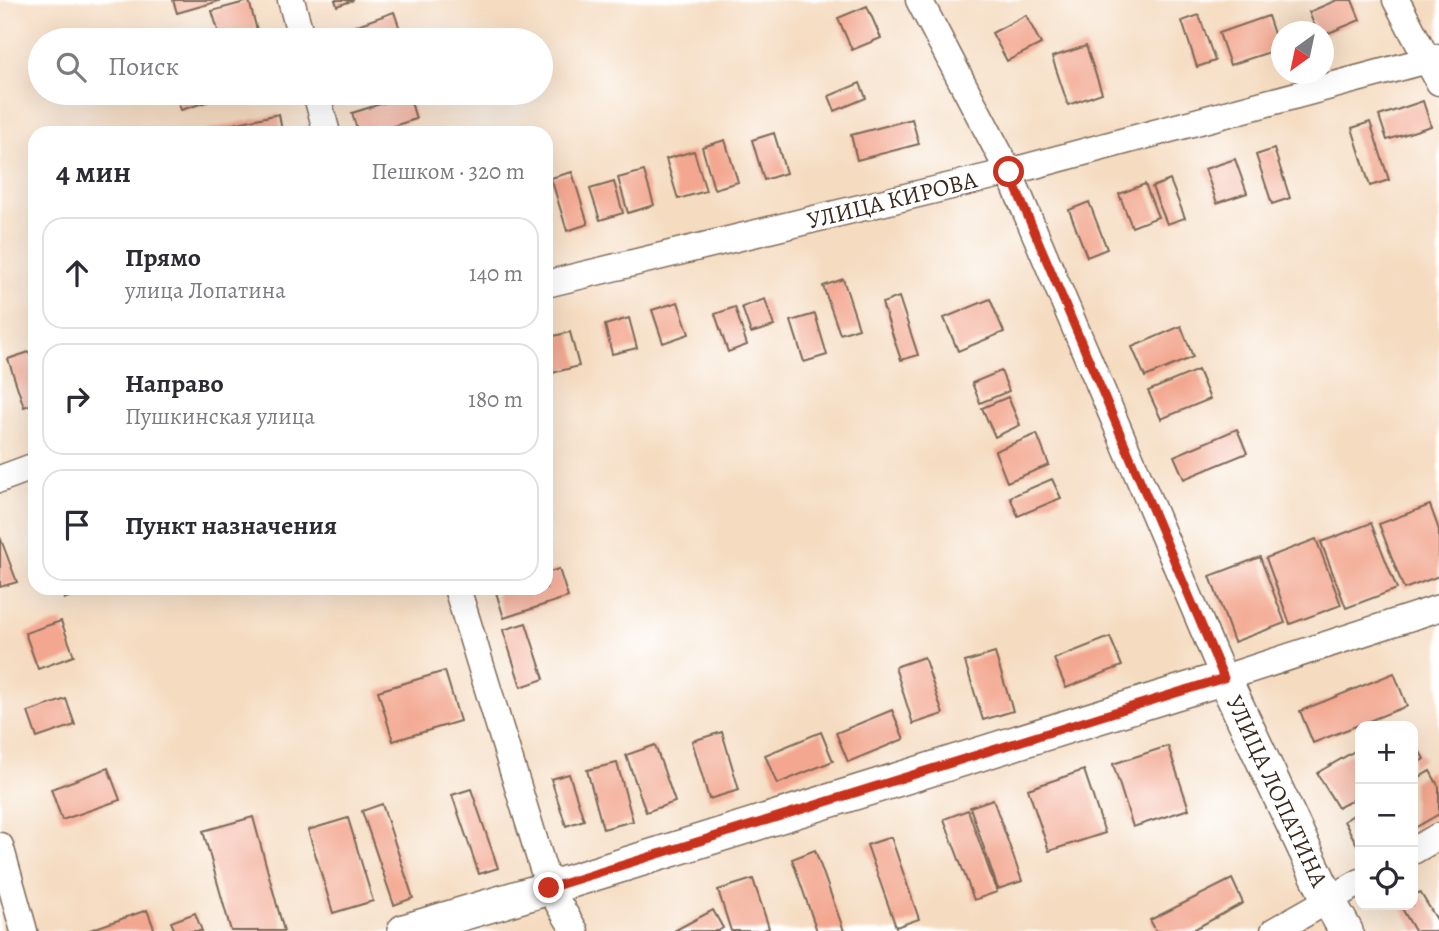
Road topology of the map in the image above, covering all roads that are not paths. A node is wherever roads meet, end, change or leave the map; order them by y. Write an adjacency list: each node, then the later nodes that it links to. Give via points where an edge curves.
1 (291, 0): 4 (street)
2 (919, 0): 8 (street, УЛИЦА ЛОПАТИНА)
3 (1396, 0): 5 (street)
4 (299, 28)
5 (1435, 66): 8 (street, УЛИЦА КИРОВА)
6 (319, 105): 7 (street)
7 (325, 126)
8 (1009, 172): 9 (street, УЛИЦА КИРОВА); 14 (street, УЛИЦА ЛОПАТИНА)
9 (553, 282)
10 (28, 469): 11 (street)
11 (0, 479)
12 (459, 595): 19 (street)
13 (1439, 608): 14 (street)
14 (1224, 678): 19 (main road); 20 (main road, УЛИЦА ЛОПАТИНА)
15 (1439, 836): 17 (street)
16 (0, 846): 21 (street)
17 (1418, 848)
18 (1355, 885): 20 (street)
19 (549, 888): 22 (main road); 23 (street)
20 (1329, 901): 24 (street); 25 (main road, УЛИЦА ЛОПАТИНА)
21 (24, 931)
22 (404, 931)
23 (575, 931)
24 (1274, 931)
25 (1346, 931)

